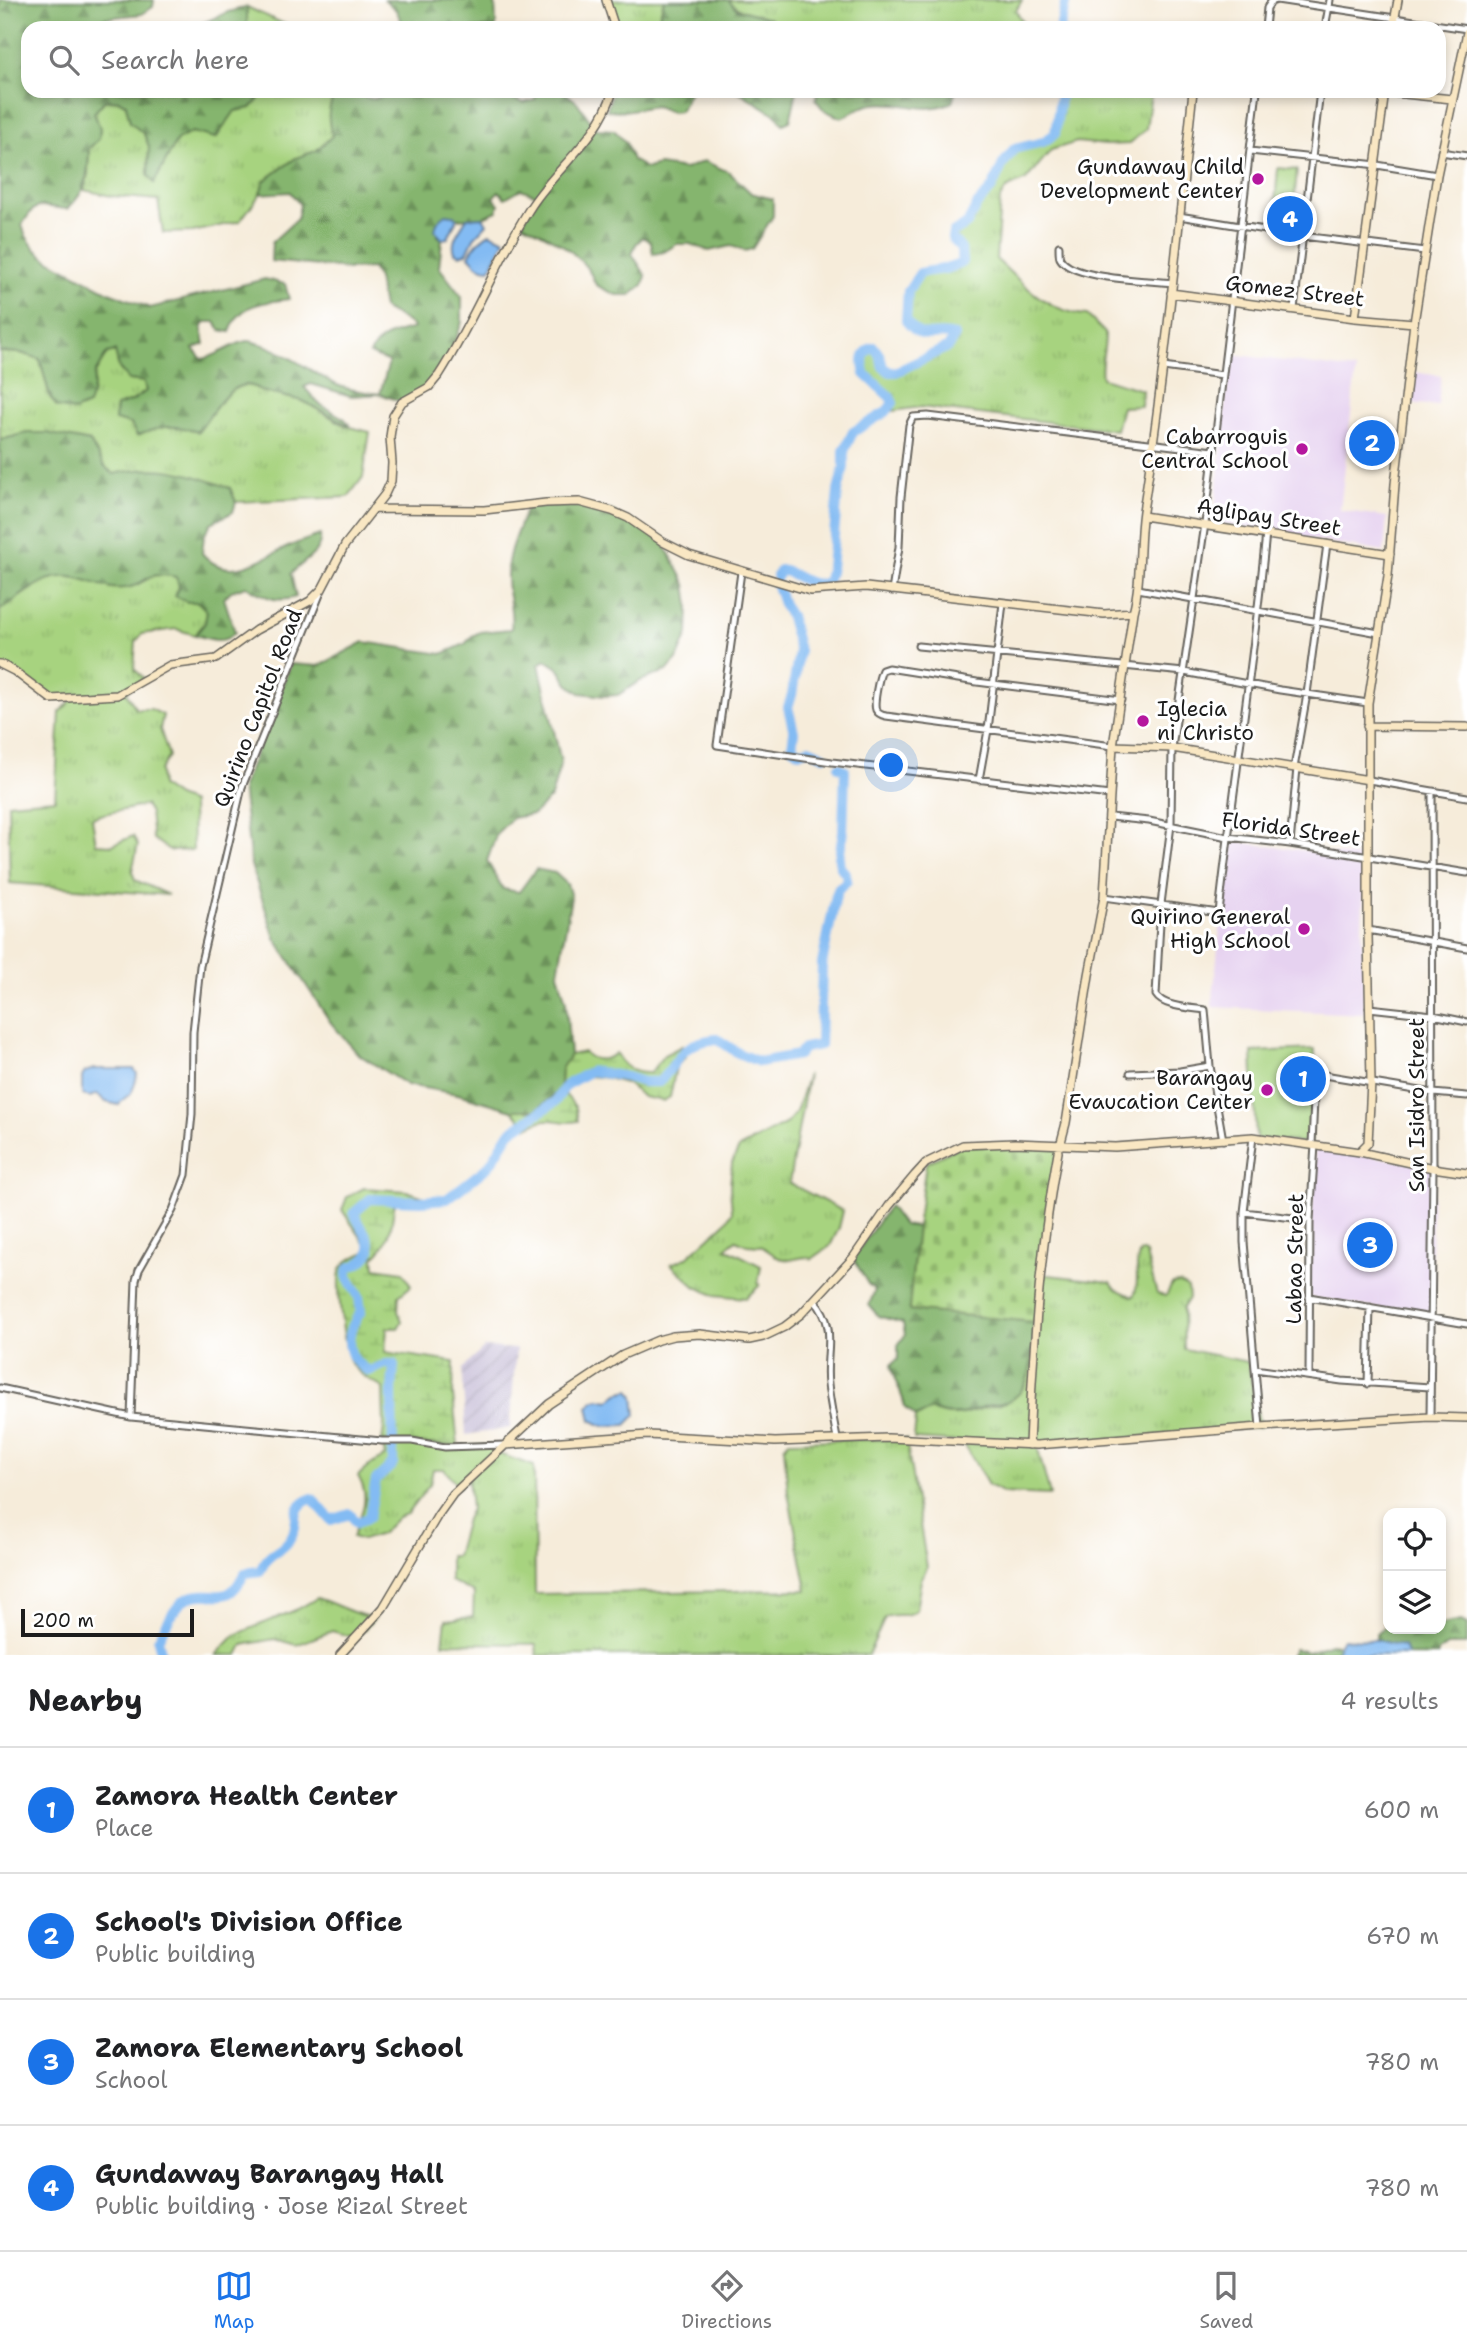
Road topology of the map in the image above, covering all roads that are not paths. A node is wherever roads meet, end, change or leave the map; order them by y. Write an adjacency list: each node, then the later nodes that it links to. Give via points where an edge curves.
1 (606, 0): 6 (street)
2 (1330, 0): 4 (street)
3 (1398, 0): 5 (street)
4 (1328, 9): 5 (street); 7 (street, via 1277,0 1267,8); 8 (street)
5 (1394, 18): 9 (street); 10 (street)
6 (613, 21)
7 (1266, 21)
8 (1326, 21)
9 (1394, 21)
10 (1412, 21)
11 (1446, 27): 12 (street)
12 (1467, 30): 19 (street)
13 (611, 98): 42 (street, Quirino Capitol Road, via 596,129 533,204 439,375 429,387 402,402 393,416 391,481)
14 (1192, 98): 26 (street)
15 (1256, 98): 20 (street)
16 (1319, 98): 23 (street)
17 (1384, 98): 24 (street)
18 (1444, 98): 19 (street)
19 (1452, 99): 21 (street)
20 (1250, 152): 23 (street); 27 (street)
21 (1441, 152): 22 (street); 25 (street)
22 (1467, 156)
23 (1312, 159): 24 (street); 28 (street)
24 (1377, 165): 25 (street); 29 (street)
25 (1437, 175): 31 (street)
26 (1179, 216): 27 (street); 32 (street)
27 (1241, 227): 28 (street); 34 (street)
28 (1302, 236): 29 (street); 35 (street)
29 (1364, 243): 31 (street); 36 (street)
30 (1059, 247): 32 (street, via 1060,258 1080,272)
31 (1425, 251): 37 (street)
32 (1172, 283): 33 (street)
33 (1171, 293): 34 (street, Gomez Street); 38 (street)
34 (1232, 301): 35 (street, Gomez Street); 39 (street)
35 (1294, 309): 36 (street, Gomez Street)
36 (1355, 318): 37 (street, Gomez Street)
37 (1414, 323): 47 (street)
38 (1163, 368): 39 (street); 40 (street)
39 (1223, 375): 41 (street)
40 (1154, 444): 41 (street); 43 (street); 51 (street, via 913,417)
41 (1214, 451): 44 (street)
42 (373, 509): 48 (street, via 484,510 579,502 628,518 689,555); 49 (street, Quirino Capitol Road, via 345,545)
43 (1143, 516): 44 (street, Aglipay Street); 50 (street)
44 (1205, 524): 45 (street, Aglipay Street); 52 (street)
45 (1266, 533): 46 (street, Aglipay Street); 54 (street)
46 (1327, 544): 47 (street, Aglipay Street); 56 (street)
47 (1390, 554): 57 (street)
48 (741, 572): 51 (street, via 810,592 854,586); 75 (street, via 717,745)
49 (322, 589): 60 (street, via 216,659 170,665 117,695 51,699); 119 (street, Quirino Capitol Road, via 242,787 213,905 194,1024 186,1175 136,1280)
50 (1138, 589): 52 (street); 55 (street)
51 (892, 592): 53 (street)
52 (1195, 598): 54 (street); 62 (street)
53 (1003, 603): 55 (street, via 1104,614); 59 (street)
54 (1259, 610): 56 (street); 64 (street)
55 (1133, 612): 61 (street)
56 (1317, 621): 57 (street); 65 (street)
57 (1379, 633): 67 (street)
58 (918, 646): 59 (street)
59 (996, 655): 61 (street); 63 (street)
60 (0, 664)
61 (1125, 667): 62 (street); 66 (street)
62 (1184, 672): 64 (street); 72 (street)
63 (993, 684): 66 (street); 70 (street); 70 (street, via 888,668 880,672 877,695 877,712 886,716)
64 (1248, 684): 65 (street); 73 (street)
65 (1307, 694): 67 (street); 74 (street)
66 (1121, 700): 71 (street)
67 (1368, 704): 68 (street)
68 (1367, 726): 69 (street); 76 (street)
69 (1467, 727)
70 (988, 730): 71 (street); 75 (street)
71 (1113, 746): 72 (street); 78 (street)
72 (1172, 748): 73 (street); 81 (street)
73 (1237, 758): 74 (street); 82 (street)
74 (1296, 768): 76 (street); 83 (street)
75 (979, 780): 78 (street)
76 (1368, 780): 77 (street); 84 (street)
77 (1432, 792): 79 (street); 85 (street, San Isidro Street)
78 (1110, 795): 80 (street)
79 (1467, 797)
80 (1110, 817): 81 (street, Florida Street); 87 (street)
81 (1171, 825): 82 (street, Florida Street); 88 (street)
82 (1228, 837): 83 (street, Florida Street); 88 (street, via 1219,914)
83 (1290, 844): 84 (street, Florida Street)
84 (1369, 857): 85 (street, Florida Street); 89 (street)
85 (1433, 868): 86 (street, Florida Street); 90 (street, San Isidro Street)
86 (1467, 873)
87 (1104, 897): 88 (street); 103 (street)
88 (1161, 904): 95 (street, via 1156,995 1159,1000 1205,1010)
89 (1368, 930): 90 (street); 92 (street)
90 (1431, 942): 91 (street); 93 (street, San Isidro Street)
91 (1467, 948)
92 (1369, 1008): 93 (street); 97 (street)
93 (1433, 1015): 94 (street); 98 (street, San Isidro Street)
94 (1467, 1022)
95 (1210, 1066): 96 (street); 101 (street)
96 (1130, 1073)
97 (1371, 1082): 98 (street); 102 (street, Labao Street, via 1317,1075); 104 (street, via 1368,1143)
98 (1433, 1093): 99 (street); 105 (street, San Isidro Street)
99 (1467, 1096)
100 (1253, 1137): 101 (street); 102 (street); 107 (street)
101 (1223, 1140): 103 (street)
102 (1314, 1145): 104 (street); 108 (street, Labao Street)
103 (1059, 1149): 110 (street, via 1015,1143 963,1145 926,1163 853,1258); 125 (street, via 1036,1306)
104 (1360, 1152): 105 (street)
105 (1433, 1168): 106 (street); 112 (street, San Isidro Street)
106 (1467, 1173)
107 (1244, 1212): 108 (street); 114 (street)
108 (1310, 1220): 109 (street, Labao Street)
109 (1309, 1297): 111 (street); 115 (street, Labao Street)
110 (814, 1300): 123 (street, via 830,1336 828,1386); 124 (street, via 784,1327 763,1337 673,1336 623,1355 549,1404)
111 (1370, 1307): 112 (street); 116 (street)
112 (1430, 1318): 113 (street); 117 (street, San Isidro Street)
113 (1467, 1324)
114 (1255, 1369): 115 (street); 122 (street)
115 (1309, 1375): 116 (street)
116 (1368, 1383): 117 (street)
117 (1430, 1387): 120 (street, San Isidro Street)
118 (0, 1388): 119 (street)
119 (131, 1416): 124 (street, via 445,1447)
120 (1430, 1417): 121 (street); 122 (street)
121 (1467, 1418)
122 (1260, 1427): 125 (street)
123 (837, 1439): 124 (street, via 775,1442 648,1435); 125 (street)
124 (505, 1445): 126 (street, via 453,1494 393,1595)
125 (1029, 1445)
126 (340, 1655)

